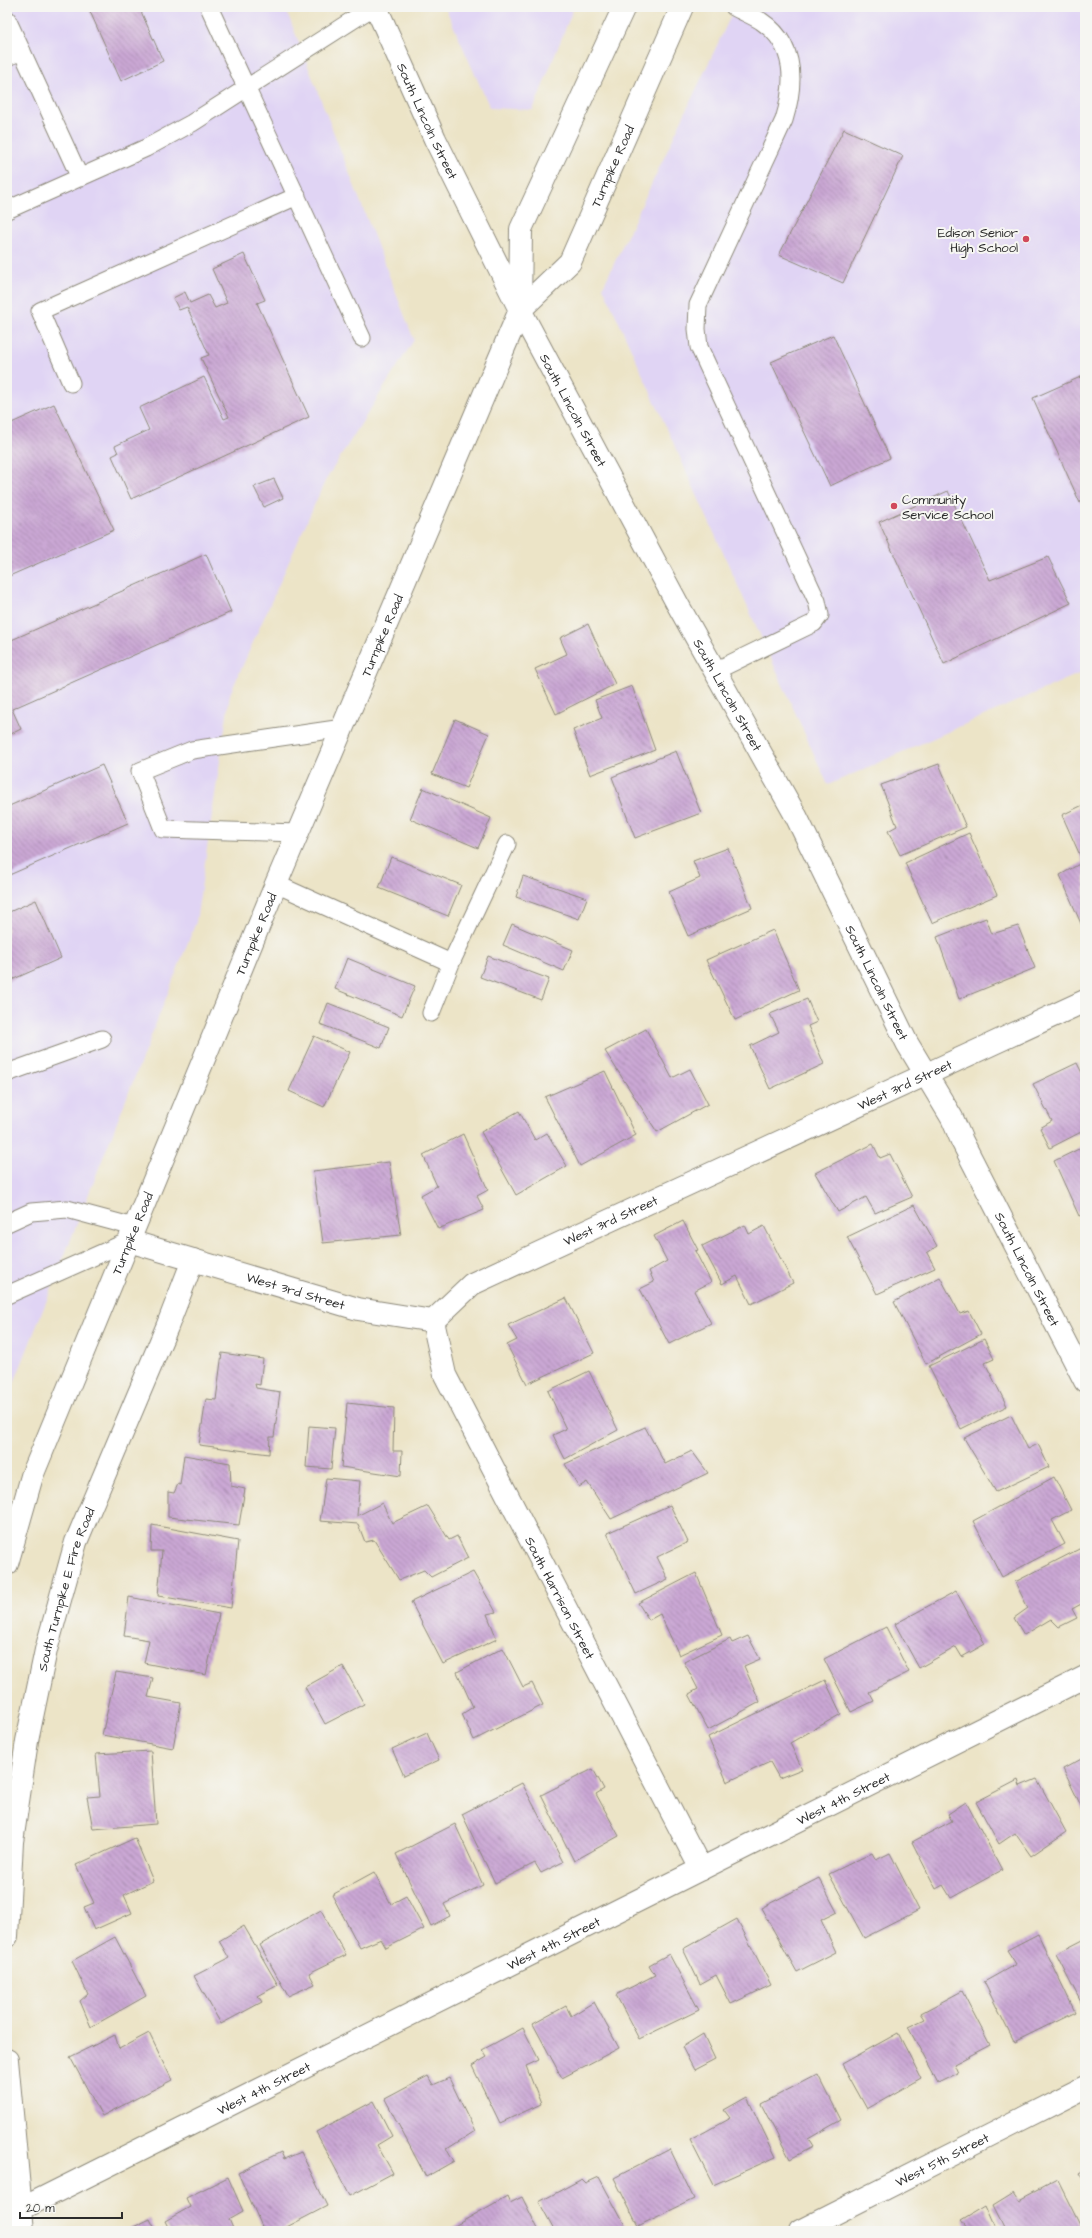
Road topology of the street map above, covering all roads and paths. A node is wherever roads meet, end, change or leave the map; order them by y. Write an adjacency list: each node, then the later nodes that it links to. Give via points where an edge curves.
1 (209, 7): 8 (lane)
2 (374, 7): 8 (lane); 12 (street, South Lincoln Street, via 435,139)
3 (624, 7): 12 (street, Turnpike Road, via 520,229)
4 (682, 7): 12 (street, Turnpike Road, via 570,262)
5 (734, 7): 15 (lane, via 762,22 778,37 790,57 791,96 784,120 698,305 697,335 699,347 817,601 820,615 814,623)
6 (7, 19): 7 (lane)
7 (14, 54): 9 (lane)
8 (246, 87): 9 (lane, via 192,123 146,148); 10 (lane)
9 (80, 178): 11 (lane)
10 (297, 196): 13 (lane); 14 (lane, via 40,312)
11 (7, 210)
12 (520, 310): 15 (street, South Lincoln Street); 16 (street, Turnpike Road)
13 (362, 338)
14 (72, 383)
15 (714, 671): 25 (street, South Lincoln Street, via 796,816 907,1043)
16 (342, 728): 17 (street, Turnpike Road); 17 (lane, via 192,750 140,771 163,829)
17 (298, 833): 19 (street, Turnpike Road)
18 (507, 844): 20 (lane)
19 (276, 884): 20 (lane); 27 (street, Turnpike Road)
20 (452, 963): 22 (lane)
21 (1085, 1001): 25 (street, West 3rd Street)
22 (431, 1013)
23 (102, 1039): 24 (lane)
24 (7, 1072)
25 (926, 1075): 30 (street, West 3rd Street, via 472,1284); 31 (street, South Lincoln Street, via 952,1118)
26 (7, 1223): 27 (lane, via 31,1212 67,1209)
27 (131, 1234): 28 (street, West 3rd Street); 29 (lane); 32 (street, Turnpike Road)
28 (192, 1260): 30 (street, West 3rd Street, via 358,1309); 36 (street, South Turnpike E Fire Road, via 167,1327 76,1542 46,1650 27,1741 12,1842)
29 (7, 1295)
30 (433, 1321): 35 (street, South Harrison Street, via 445,1375)
31 (1085, 1381)
32 (12, 1525): 33 (street, Turnpike Road)
33 (7, 1564)
34 (1085, 1677): 35 (street, West 4th Street)
35 (701, 1869): 39 (street, West 4th Street)
36 (7, 1936)
37 (7, 2060): 39 (street)
38 (1085, 2087): 41 (street, West 5th Street)
39 (21, 2209): 40 (street)
40 (23, 2231)
41 (800, 2231)

